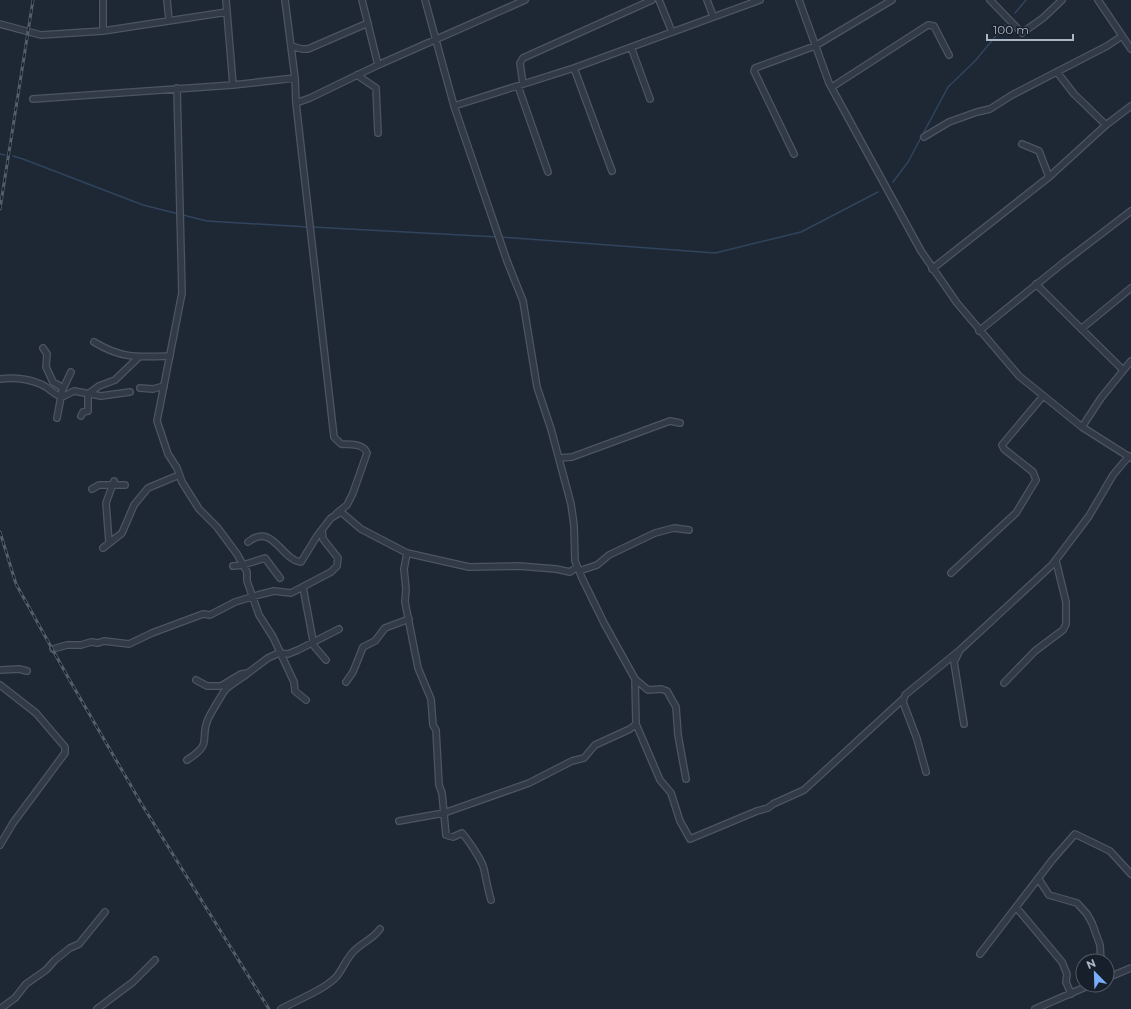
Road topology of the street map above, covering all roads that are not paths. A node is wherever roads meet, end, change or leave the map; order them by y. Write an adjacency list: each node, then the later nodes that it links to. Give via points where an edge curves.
1 (103, 0): 22 (street)
2 (167, 0): 19 (street)
3 (226, 0): 17 (street)
4 (285, 0): 26 (street)
5 (362, 0): 20 (street)
6 (425, 0): 25 (street)
7 (525, 0): 25 (street)
8 (652, 0): 37 (street, via 523,58 520,62)
9 (659, 0): 23 (street)
10 (707, 0): 18 (street)
11 (760, 0): 18 (street)
12 (799, 0): 27 (street)
13 (892, 0): 27 (street)
14 (990, 0): 15 (street, via 1022,33)
15 (1062, 0)
16 (1098, 0): 24 (street)
17 (228, 12): 19 (street); 36 (street)
18 (713, 16): 23 (street)
19 (169, 20): 22 (street)
20 (368, 23): 26 (street, via 308,49); 31 (street)
21 (0, 24): 22 (street, via 41,35)
22 (103, 30)
23 (672, 32): 28 (street)
24 (1122, 36): 29 (street); 33 (street)
25 (436, 39): 31 (street); 43 (street)
26 (290, 46): 35 (street)
27 (815, 46): 38 (street); 49 (street, via 754,69)
28 (631, 47): 32 (street); 40 (street)
29 (1131, 49)
30 (949, 54): 38 (street, via 934,26 928,25)
31 (378, 65): 34 (street)
32 (574, 68): 37 (street); 50 (street)
33 (1057, 72): 45 (street, via 1074,94); 47 (street, via 990,109 949,122)
34 (357, 75): 42 (street); 46 (street, via 376,88)
35 (295, 78): 36 (street); 42 (street)
36 (232, 85): 39 (street)
37 (520, 85): 43 (street); 51 (street)
38 (832, 87): 54 (street)
39 (177, 88): 41 (street); 62 (street, via 182,293)
40 (650, 98)
41 (33, 99)
42 (296, 103): 84 (street, via 334,437 341,444 361,446 367,454 347,505)
43 (454, 106): 79 (street, via 523,301 537,387)
44 (1131, 106): 45 (street)
45 (1106, 125): 52 (street)
46 (378, 133)
47 (924, 137)
48 (1022, 144): 52 (street, via 1038,151)
49 (794, 154)
50 (612, 171)
51 (548, 172)
52 (1049, 177): 54 (street)
53 (1131, 211): 55 (street)
54 (932, 269): 58 (street)
55 (1036, 284): 57 (street); 58 (street)
56 (1131, 288): 57 (street)
57 (1081, 329): 64 (street)
58 (979, 331): 72 (street, via 1019,376)
59 (94, 342): 61 (street, via 123,356)
60 (43, 348): 68 (street, via 47,354 46,366 53,382)
61 (139, 356): 62 (street); 71 (street, via 115,380 99,386)
62 (170, 356): 67 (street)
63 (1131, 362): 64 (street)
64 (1123, 370): 77 (street)
65 (71, 372): 68 (street)
66 (0, 379): 73 (street, via 26,380 46,387)
67 (164, 386): 69 (street); 80 (street, via 157,421 168,454)
68 (63, 388): 73 (street)
69 (140, 388)
70 (130, 392): 71 (street, via 109,396)
71 (88, 394): 73 (street, via 74,391); 74 (street, via 88,410)
72 (1043, 396): 77 (street); 95 (street, via 1002,445 1033,472 1036,480 1016,513)
73 (62, 397): 75 (street)
74 (81, 416)
75 (56, 418)
76 (680, 424): 79 (street, via 670,421 572,457)
77 (1082, 427): 78 (street)
78 (1130, 457): 91 (street, via 1113,475 1089,516)
79 (559, 458): 94 (street, via 572,510 575,562)
80 (179, 475): 87 (street, via 148,488 134,505 122,533); 92 (street, via 199,509 238,554)
81 (113, 483): 82 (street); 83 (street); 87 (street, via 106,503)
82 (125, 485)
83 (92, 489)
84 (336, 514): 85 (street); 90 (street, via 341,512 361,529)
85 (322, 530): 88 (street, via 301,562 270,539 258,537); 97 (street, via 323,539 338,558 337,566)
86 (689, 530): 94 (street, via 674,528 655,533 609,555 596,565)
87 (109, 542): 89 (street)
88 (248, 542)
89 (103, 548)
90 (407, 552): 94 (street, via 469,567 519,566 570,572); 99 (street, via 404,569 405,602)
91 (1056, 561): 103 (street); 112 (street, via 1066,602 1066,624 1063,630 1035,651)
92 (243, 565): 93 (street); 96 (street, via 264,558); 98 (street)
93 (233, 566)
94 (578, 569): 109 (street, via 616,648)
95 (951, 573)
96 (280, 578)
97 (303, 587): 98 (street, via 290,593 274,591); 101 (street)
98 (253, 597): 102 (street, via 229,604 210,616 203,614 162,628 129,644 104,640); 104 (street, via 259,615 273,637)
99 (409, 619): 111 (street, via 385,628 375,641 363,647); 121 (street, via 418,668 431,699)
100 (339, 629): 101 (street)
101 (313, 642): 104 (street, via 288,654); 105 (street)
102 (53, 649)
103 (960, 650): 114 (street); 117 (street, via 954,662)
104 (279, 653): 108 (street); 115 (street, via 294,682 295,691)
105 (326, 660)
106 (0, 670): 107 (street)
107 (27, 671)
108 (248, 673): 110 (street, via 214,687); 118 (street, via 226,690 208,718 202,748)
109 (635, 679): 116 (street); 120 (street, via 648,690 665,690 672,700 677,710 678,735)
110 (196, 680)
111 (346, 682)
112 (1004, 683)
113 (0, 685): 123 (street, via 36,713 65,747 65,753 13,823)
114 (903, 699): 116 (street, via 804,790 768,808 690,839 671,793 660,780); 119 (street)
115 (306, 700)
116 (636, 724): 121 (street, via 595,745 584,758 572,761 529,783)
117 (964, 724)
118 (187, 760)
119 (926, 772)
120 (686, 779)
121 (444, 813): 122 (street); 126 (street, via 446,835 453,837 462,833 484,868)
122 (399, 821)
123 (0, 845)
124 (1131, 874): 125 (street, via 1110,851 1075,834)
125 (1038, 878): 127 (street); 130 (street, via 1049,895 1077,903 1087,914 1100,945)
126 (491, 900)
127 (1016, 907): 131 (street); 136 (street, via 1062,962)
128 (105, 912): 137 (street, via 79,944 65,952 26,984 15,998)
129 (380, 929): 139 (street, via 343,963 337,976)
130 (1100, 953)
131 (980, 954)
132 (155, 960): 138 (street, via 133,982)
133 (1131, 968): 134 (street)
134 (1115, 975)
135 (1075, 992): 136 (street)
136 (1071, 994): 140 (street)
137 (0, 1009)
138 (97, 1009)
139 (281, 1009)
140 (1035, 1009)

